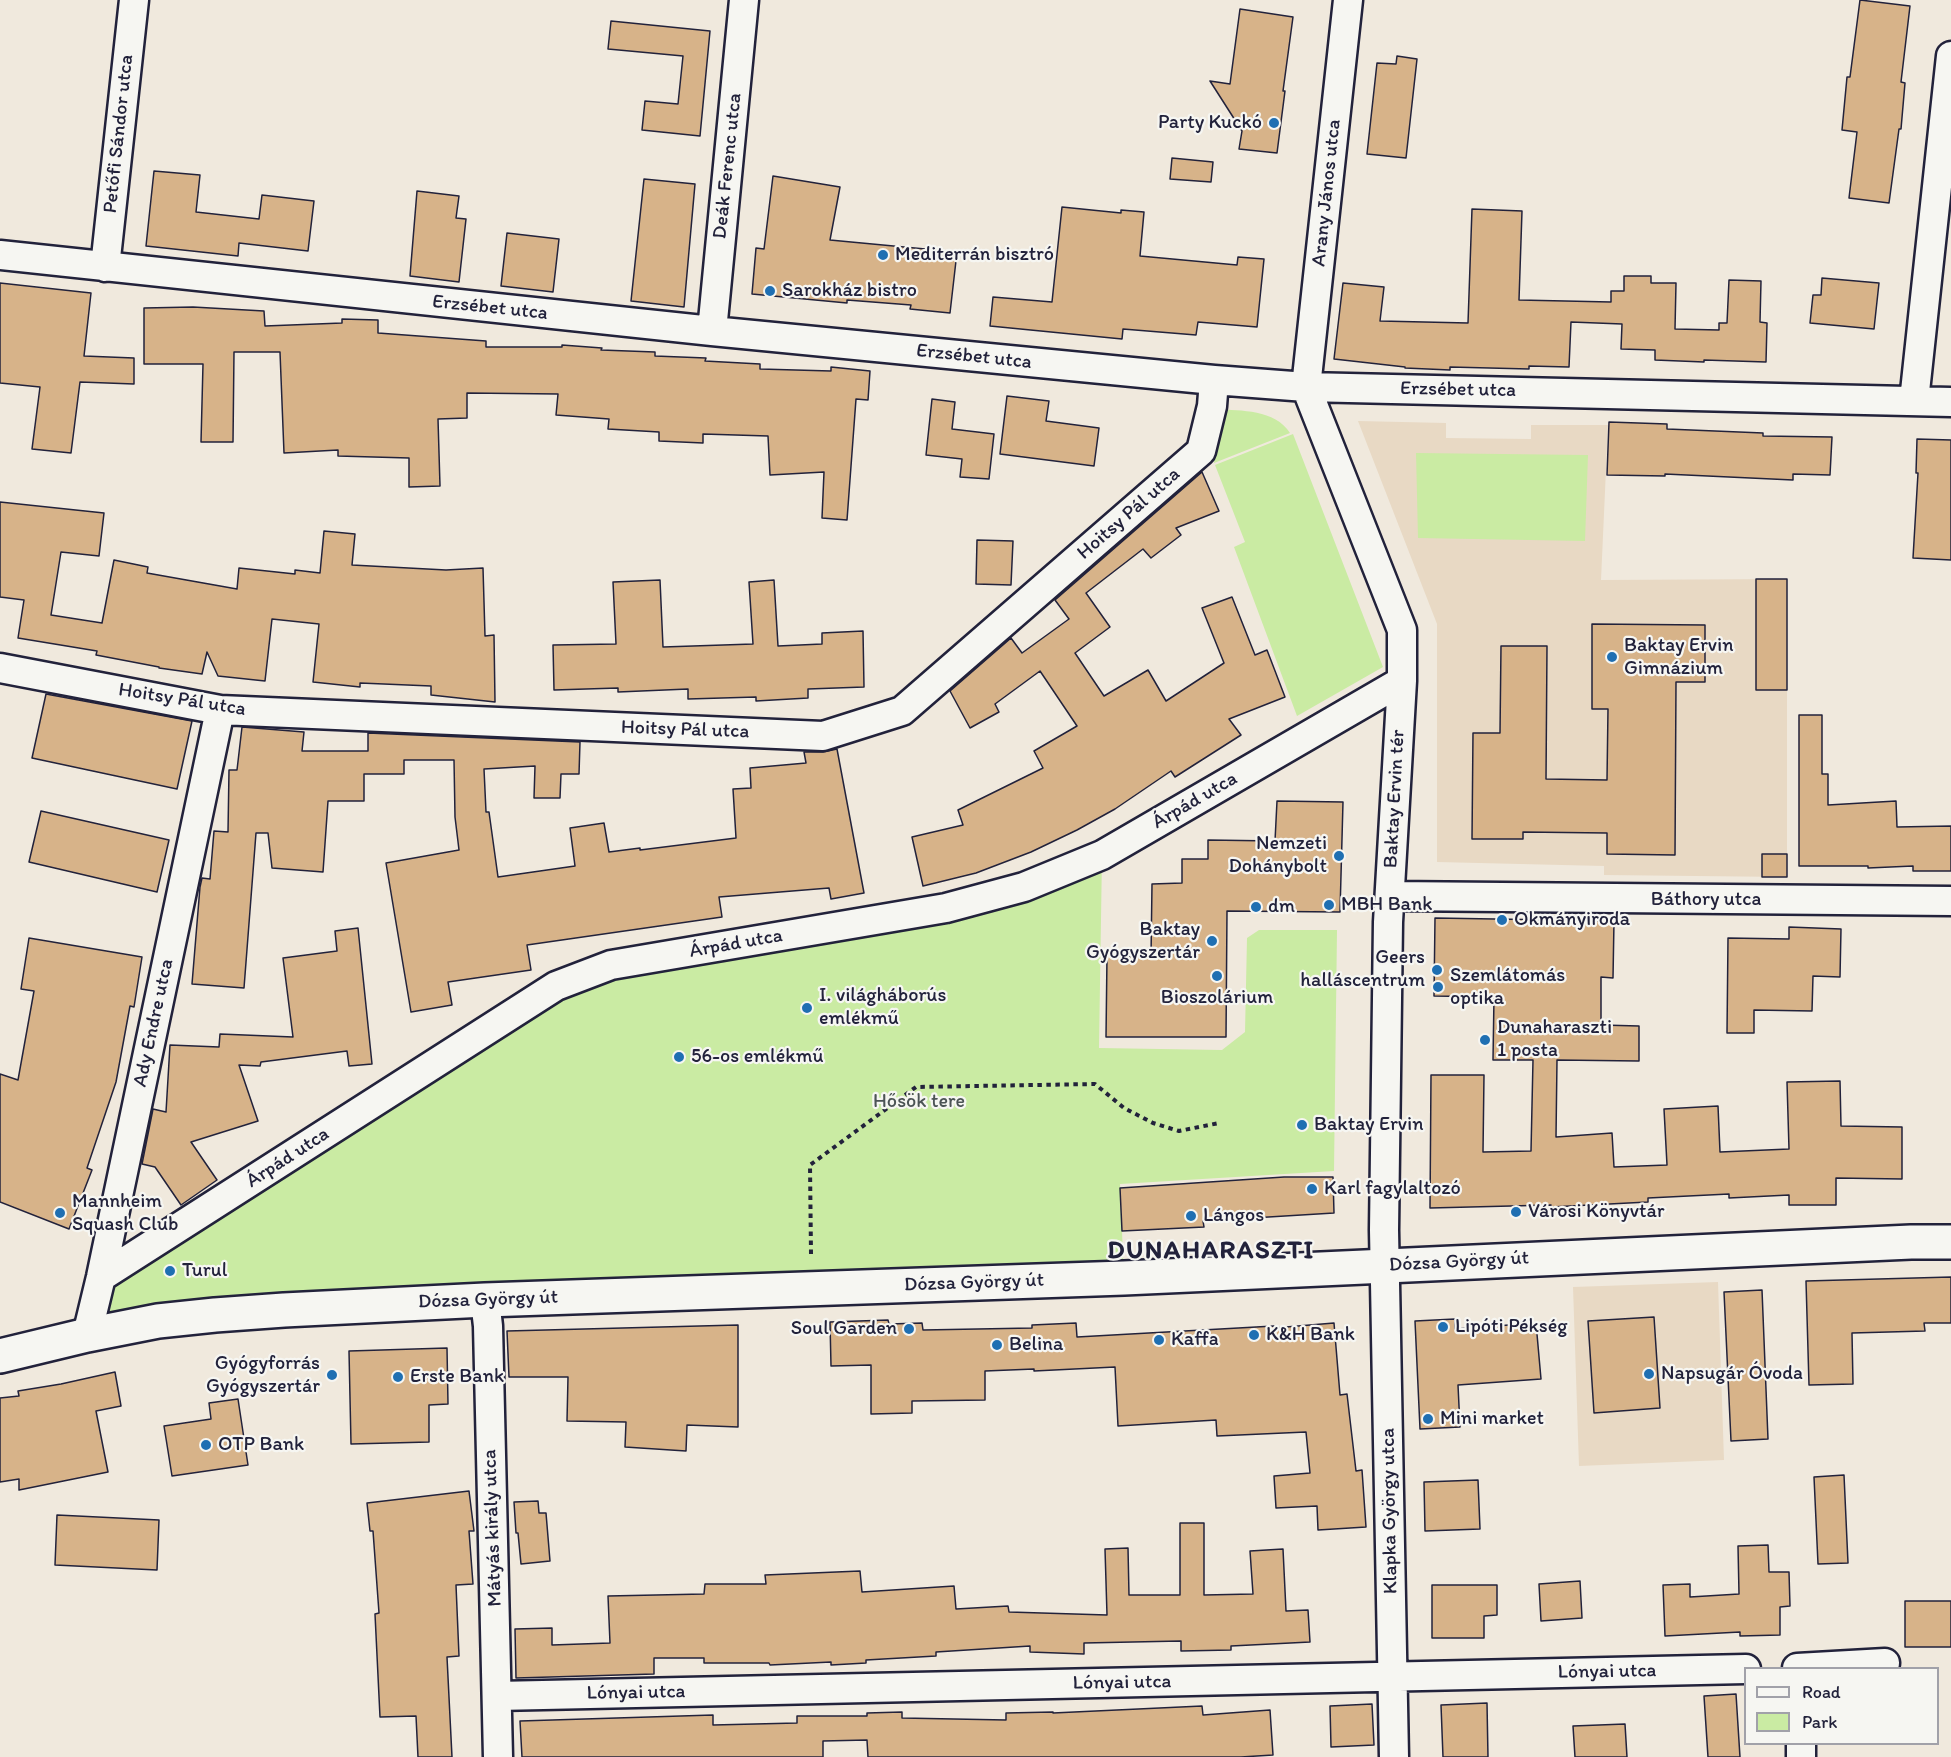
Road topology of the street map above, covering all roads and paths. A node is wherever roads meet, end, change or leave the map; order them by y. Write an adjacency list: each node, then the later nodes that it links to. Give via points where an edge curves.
1 (134, 0): 6 (street, Petőfi Sándor utca)
2 (744, 0): 7 (street, Deák Ferenc utca)
3 (1348, 0): 9 (street, Arany János utca)
4 (1951, 56): 10 (street)
5 (0, 255): 6 (street, Erzsébet utca)
6 (105, 267): 7 (street, Erzsébet utca)
7 (712, 331): 8 (street, Erzsébet utca)
8 (1214, 381): 9 (street, Erzsébet utca); 14 (street, Hoitsy Pál utca, via 1201,451 902,711 823,736)
9 (1306, 387): 10 (street, Erzsébet utca); 13 (street, Baktay Ervin tér, via 1402,630)
10 (1914, 401): 11 (street, Erzsébet utca)
11 (1951, 402)
12 (0, 668): 14 (street, Hoitsy Pál utca)
13 (1402, 681): 15 (street, Baktay Ervin tér); 21 (street, Árpád utca, via 1102,855 1024,887 946,908 611,965 556,986)
14 (220, 710): 21 (street, Ady Endre utca)
15 (1390, 896): 16 (street, Báthory utca); 20 (street, Baktay Ervin tér)
16 (1951, 901)
17 (1219, 1123): 19 (path, via 1179,1131 1124,1108 1095,1084 916,1087 810,1165)
18 (1951, 1242): 20 (main road, Dózsa György út)
19 (811, 1254)
20 (1385, 1266): 22 (main road, Dózsa György út); 28 (street, Klapka György utca)
21 (101, 1277): 23 (street, Ady Endre utca)
22 (485, 1300): 23 (main road, Dózsa György út, via 214,1315); 29 (street, Mátyás király utca)
23 (87, 1335): 24 (main road, Dózsa György út)
24 (0, 1356)
25 (1886, 1663): 26 (street)
26 (1815, 1667)
27 (1744, 1670): 28 (street, Lónyai utca)
28 (1394, 1677): 29 (street, Lónyai utca); 31 (street, Klapka György utca)
29 (498, 1696): 30 (street, Mátyás király utca)
30 (498, 1757)
31 (1394, 1757)

